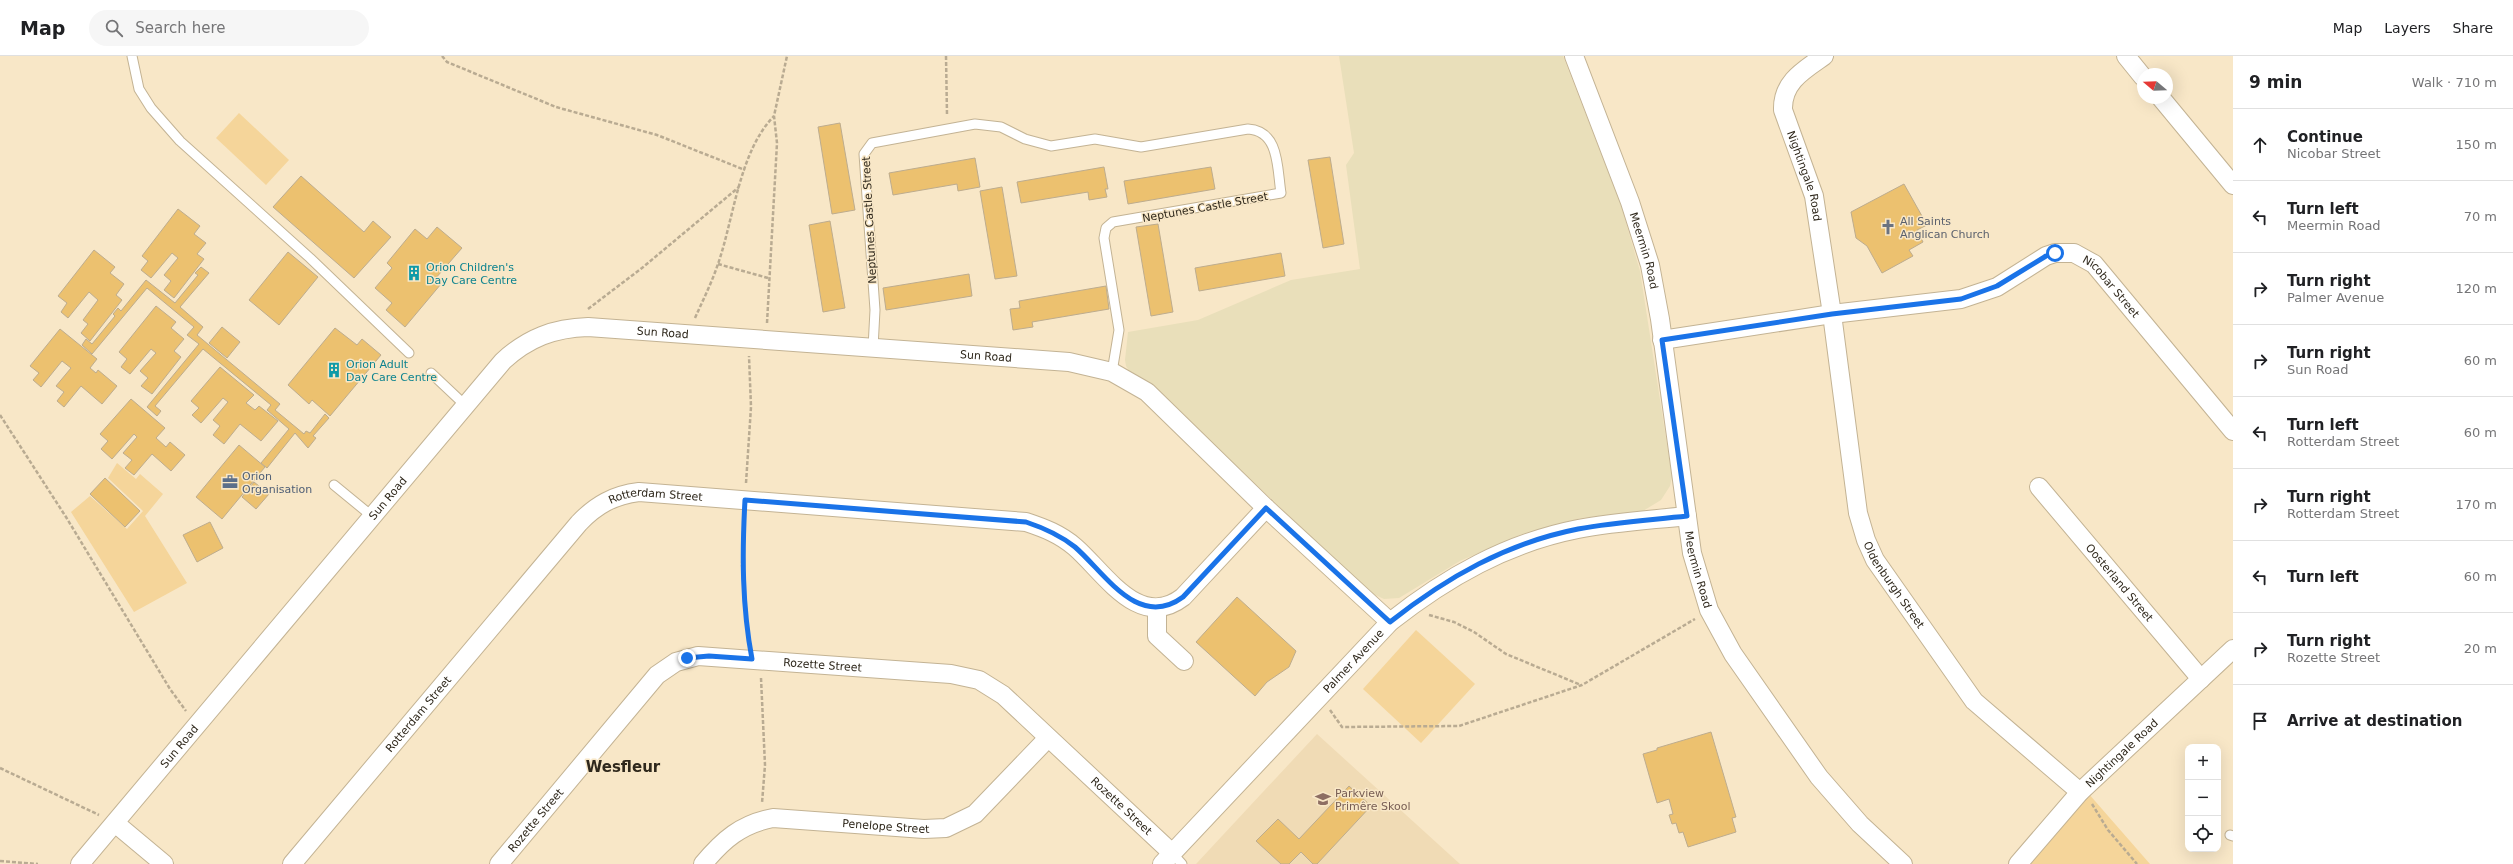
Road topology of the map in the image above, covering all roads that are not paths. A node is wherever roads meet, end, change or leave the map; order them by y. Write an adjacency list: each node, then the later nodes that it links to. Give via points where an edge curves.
1 (132, 56): 11 (lane, via 140,89 151,108 180,141 310,258)
2 (1574, 56): 9 (street, Meermin Road, via 1641,233 1654,285)
3 (1824, 56): 8 (street, Nightingale Road, via 1791,81 1783,103 1784,117 1814,196)
4 (2126, 56): 5 (street)
5 (2137, 69)
6 (2166, 104): 7 (street)
7 (2233, 185)
8 (1832, 314): 9 (street, Nicobar Street); 15 (street, Nicobar Street, via 1974,296 1997,286 2046,256 2064,252 2074,253 2094,264); 27 (street, Oldenburgh Street, via 1858,512 1870,550 1974,701)
9 (1662, 340): 20 (street, Meermin Road)
10 (873, 348): 12 (street, Sun Road, via 1069,362); 12 (lane, Neptunes Castle Street, via 875,310 864,154 868,146 875,141 975,124 1001,127 1051,146 1095,139 1141,147 1248,129 1263,132 1270,140 1281,194 1114,222 1106,228 1104,238 1119,330); 14 (street, Sun Road, via 588,327 562,329 539,336 514,351)
11 (409, 353)
12 (1112, 372): 18 (street, Sun Road, via 1147,392)
13 (431, 373): 14 (lane)
14 (466, 406): 19 (street, Sun Road)
15 (2233, 431)
16 (334, 486): 19 (lane)
17 (2039, 487): 25 (street, Oosterland Street)
18 (1266, 508): 21 (street, via 1183,597 1171,605); 22 (street, Sun Road)
19 (373, 516): 28 (street, Sun Road)
20 (1687, 516): 22 (street, Palmer Avenue, via 1579,529 1530,541 1471,566 1417,600); 35 (street, Meermin Road, via 1696,572 1709,610 1733,654 1819,777 1860,824)
21 (1157, 608): 24 (street, via 1157,636); 32 (street, Rotterdam Street, via 1134,602 1064,539 1026,522 638,492 615,497 595,508 579,523)
22 (1390, 622): 29 (street, Palmer Avenue)
23 (2233, 649): 25 (street, Nightingale Road)
24 (1184, 661)
25 (2201, 679): 27 (street, Nightingale Road)
26 (1048, 738): 29 (street, Rozette Street); 33 (street, Rozette Street, via 997,691 965,676 709,656 687,658 657,675); 34 (street, Penelope Street, via 975,814 946,828 924,829 786,818 761,820 731,834)
27 (2080, 792): 36 (street, Nightingale Road)
28 (115, 823): 30 (street, Sun Road); 31 (street)
29 (1172, 860)
30 (80, 864)
31 (164, 864)
32 (292, 864)
33 (499, 864)
34 (703, 864)
35 (1903, 864)
36 (2018, 864)

